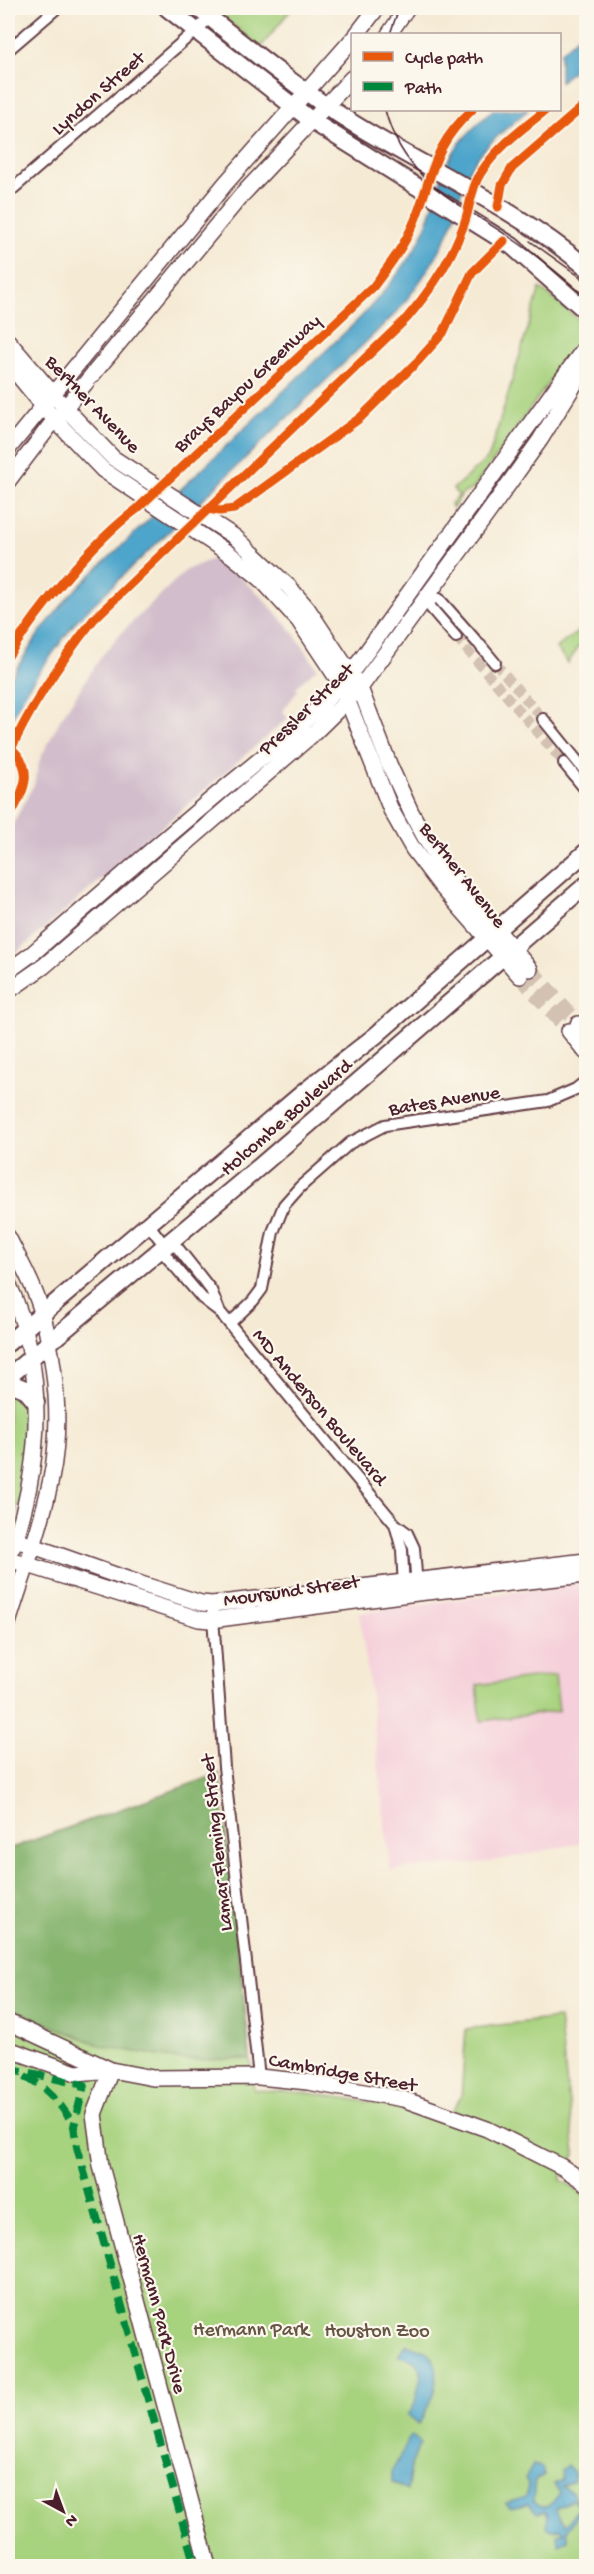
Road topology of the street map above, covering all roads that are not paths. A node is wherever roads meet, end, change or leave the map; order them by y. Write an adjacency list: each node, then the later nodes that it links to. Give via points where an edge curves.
1 (57, 8): 10 (street)
2 (167, 8): 6 (main road)
3 (376, 8): 7 (street)
4 (407, 8): 8 (street)
5 (204, 13): 6 (street, Lyndon Street); 12 (main road)
6 (196, 30): 14 (main road); 16 (street, Lyndon Street)
7 (358, 33)
8 (390, 33)
9 (351, 41): 12 (street)
10 (8, 50)
11 (351, 79): 13 (street)
12 (307, 92): 13 (main road); 14 (street)
13 (326, 106): 15 (street); 19 (main road, via 492,204)
14 (294, 107): 15 (main road); 17 (street)
15 (312, 121): 18 (street); 20 (main road, via 512,246)
16 (8, 193)
17 (199, 216): 18 (street); 25 (street)
18 (214, 228): 27 (street)
19 (586, 267)
20 (586, 311)
21 (8, 341): 25 (street, Bertner Avenue)
22 (586, 346): 26 (street, Pressler Street)
23 (8, 363): 25 (street, Bertner Avenue)
24 (586, 366): 26 (street, Pressler Street)
25 (48, 400): 27 (street, Bertner Avenue); 28 (street)
26 (548, 413): 30 (street, Pressler Street); 31 (street, Pressler Street)
27 (60, 414): 29 (street); 36 (street, Bertner Avenue, via 108,464 231,555 267,575)
28 (8, 450)
29 (8, 481)
30 (480, 496): 31 (street); 32 (street, Pressler Street)
31 (494, 506): 33 (street, Pressler Street)
32 (414, 585): 33 (street); 36 (street, Pressler Street)
33 (427, 595): 34 (street, via 431,608); 35 (street, via 439,599); 37 (street, Pressler Street)
34 (456, 637)
35 (495, 663)
36 (346, 678): 37 (street, Bertner Avenue); 38 (street, Bertner Avenue); 41 (street, Pressler Street)
37 (360, 688): 38 (street, Pressler Street); 44 (street, Bertner Avenue)
38 (348, 701): 43 (street, Pressler Street); 46 (street, Bertner Avenue)
39 (543, 719): 42 (street)
40 (564, 763): 45 (street)
41 (251, 767): 43 (street); 48 (street, Pressler Street)
42 (586, 772)
43 (261, 779): 49 (street, Pressler Street)
44 (399, 786): 46 (street); 53 (street, Bertner Avenue, via 428,843)
45 (586, 790)
46 (384, 792): 53 (street, Bertner Avenue, via 413,849)
47 (586, 852): 53 (main road, Holcombe Boulevard)
48 (148, 853): 49 (street); 50 (street, Pressler Street)
49 (159, 865): 51 (street, Pressler Street)
50 (131, 867): 51 (street); 55 (street, Pressler Street)
51 (142, 880): 56 (street, Pressler Street)
52 (586, 885): 54 (main road, Holcombe Boulevard)
53 (491, 933): 54 (street, Bertner Avenue); 61 (main road, Holcombe Boulevard)
54 (508, 952): 58 (street, Bertner Avenue); 63 (main road, Holcombe Boulevard)
55 (33, 953): 56 (street); 57 (street, Pressler Street)
56 (44, 966): 59 (street, Pressler Street)
57 (8, 971)
58 (525, 972)
59 (8, 991)
60 (578, 1030): 62 (street)
61 (375, 1036): 63 (main road); 65 (main road, Holcombe Boulevard)
62 (586, 1052)
63 (389, 1053): 67 (main road, Holcombe Boulevard)
64 (586, 1081): 70 (street, Bates Avenue, via 548,1101 384,1125 350,1143 284,1205 273,1232 262,1288)
65 (149, 1225): 67 (street, MD Anderson Boulevard); 69 (main road, Holcombe Boulevard)
66 (8, 1237): 69 (street)
67 (165, 1246): 70 (street, MD Anderson Boulevard, via 177,1247 211,1290 219,1311); 72 (main road, Holcombe Boulevard)
68 (8, 1283): 71 (street)
69 (42, 1314): 71 (main road, Holcombe Boulevard); 72 (street)
70 (230, 1323): 84 (street, MD Anderson Boulevard, via 395,1524 407,1533 414,1548)
71 (24, 1329): 73 (main road, Holcombe Boulevard); 74 (street)
72 (48, 1342): 74 (main road, Holcombe Boulevard); 79 (street, via 56,1446 52,1477)
73 (8, 1343)
74 (31, 1357): 75 (main road, Holcombe Boulevard); 77 (street)
75 (8, 1377)
76 (8, 1382): 77 (main road, via 25,1389)
77 (36, 1402): 78 (street, via 32,1476)
78 (16, 1540): 79 (street, Moursund Street); 80 (street)
79 (33, 1545): 82 (street); 85 (street, Moursund Street, via 141,1584)
80 (8, 1561): 82 (street, Moursund Street)
81 (586, 1561): 84 (street, Moursund Street)
82 (27, 1565): 86 (street, Moursund Street); 87 (street)
83 (586, 1575): 84 (street, Moursund Street)
84 (410, 1587): 85 (street, Moursund Street); 86 (street, Moursund Street)
85 (212, 1604): 86 (street, Lamar Fleming Street)
86 (212, 1620): 91 (street, Lamar Fleming Street, via 224,1767)
87 (8, 1623)
88 (8, 2022): 90 (street, Cambridge Street)
89 (8, 2049): 90 (street, Cambridge Street, via 76,2073)
90 (111, 2070): 91 (street, Cambridge Street, via 153,2078); 93 (street, Hermann Park Drive, via 94,2114 100,2166)
91 (259, 2078): 92 (street, Cambridge Street, via 308,2082 403,2099 487,2129)
92 (586, 2183)
93 (208, 2566)

